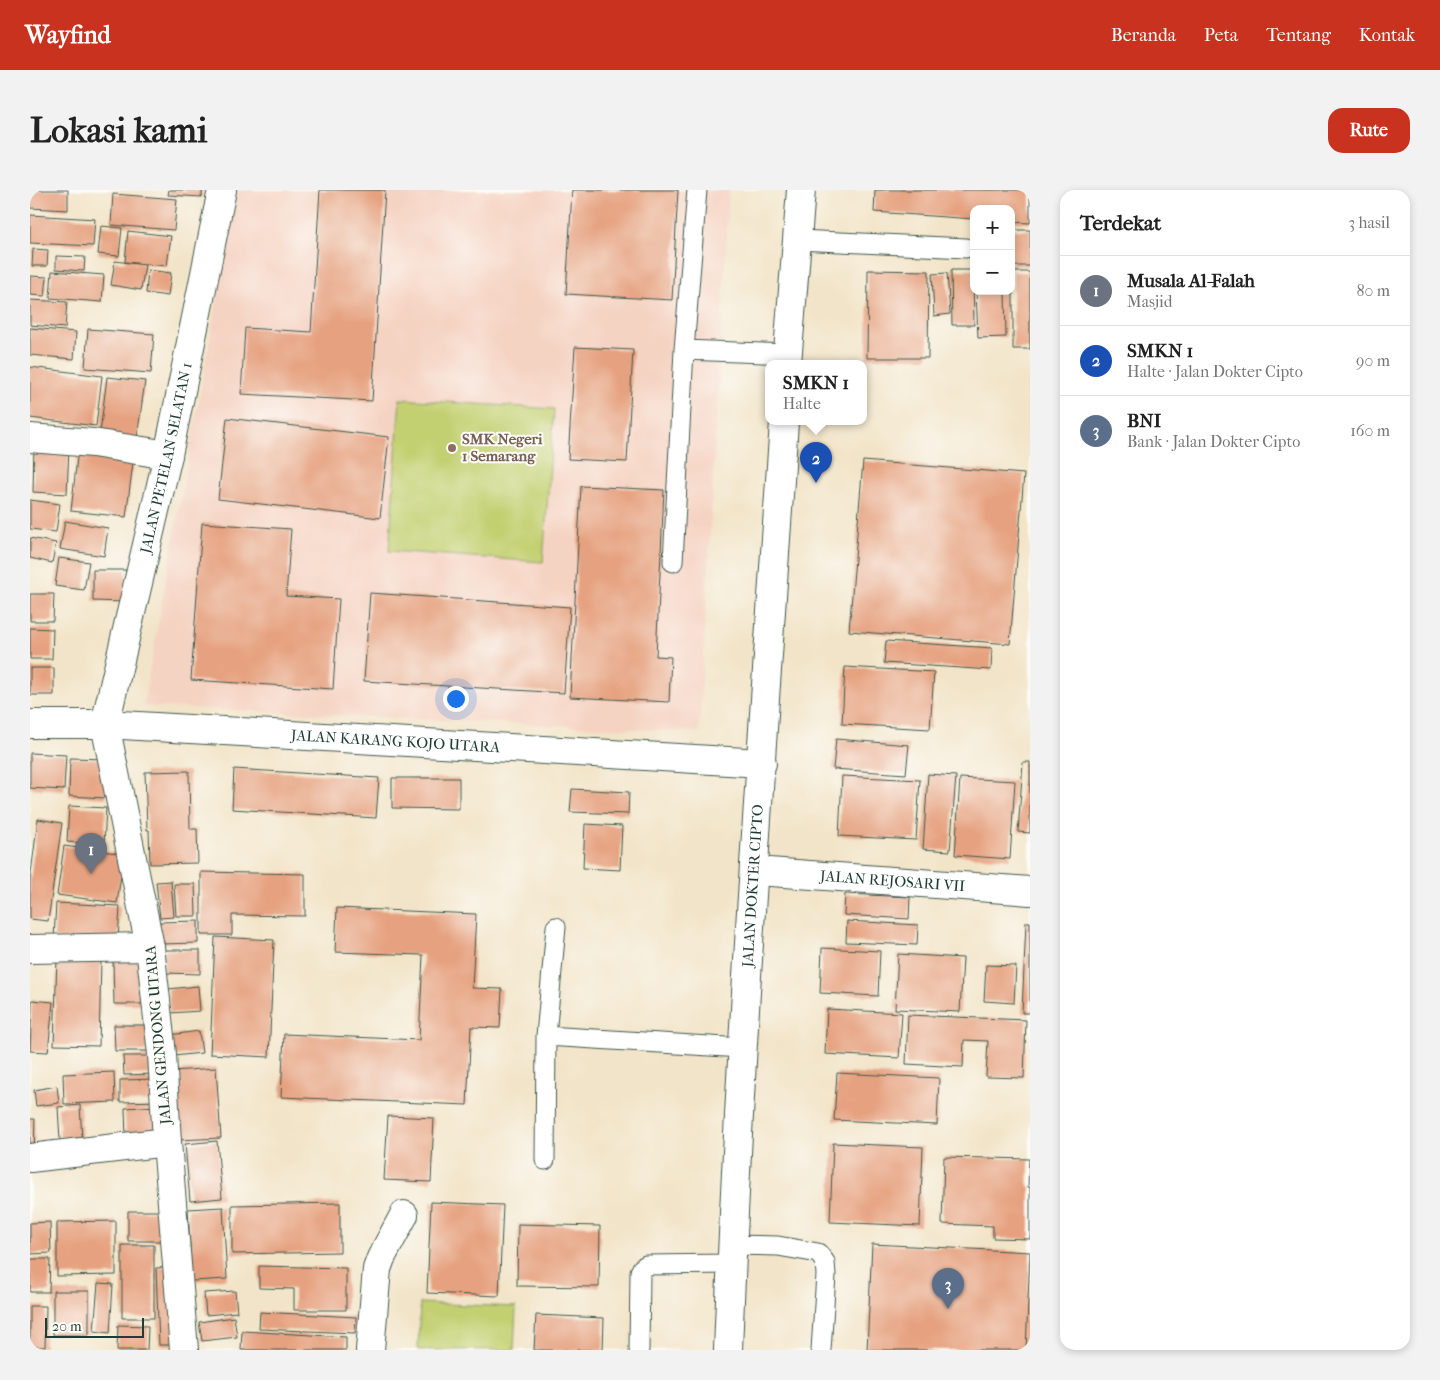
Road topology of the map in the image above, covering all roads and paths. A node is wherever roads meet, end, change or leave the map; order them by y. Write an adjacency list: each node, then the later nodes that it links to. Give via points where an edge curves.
1 (222, 190): 10 (main road, JALAN PETELAN SELATAN 1)
2 (697, 190): 6 (lane)
3 (801, 190): 4 (main road)
4 (798, 240): 5 (lane); 7 (main road)
5 (966, 248)
6 (684, 350): 7 (lane); 11 (lane)
7 (788, 359)
8 (784, 425): 14 (main road, JALAN DOKTER CIPTO)
9 (30, 438): 10 (main road, via 93,443)
10 (168, 455): 13 (main road, JALAN PETELAN SELATAN 1)
11 (673, 562)
12 (30, 724): 13 (main road, JALAN KARANG KOJO UTARA)
13 (105, 724): 14 (main road, JALAN KARANG KOJO UTARA); 18 (main road, JALAN GENDONG UTARA)
14 (762, 763): 15 (main road, JALAN DOKTER CIPTO)
15 (755, 871): 16 (main road, JALAN REJOSARI VII); 21 (main road, JALAN DOKTER CIPTO)
16 (1030, 891)
17 (556, 927): 20 (lane)
18 (150, 947): 19 (main road); 22 (main road, JALAN GENDONG UTARA, via 162,1054)
19 (30, 949)
20 (546, 1036): 21 (lane); 24 (lane)
21 (742, 1048): 26 (main road, JALAN DOKTER CIPTO)
22 (167, 1142): 23 (main road); 27 (main road, JALAN GENDONG UTARA)
23 (30, 1158)
24 (545, 1160)
25 (404, 1215): 28 (main road, via 377,1269)
26 (732, 1255): 29 (lane, via 642,1268); 30 (main road, JALAN DOKTER CIPTO); 31 (lane, via 778,1246 818,1253 825,1262 826,1275)
27 (184, 1350)
28 (370, 1350)
29 (639, 1350)
30 (728, 1350)
31 (820, 1350)

